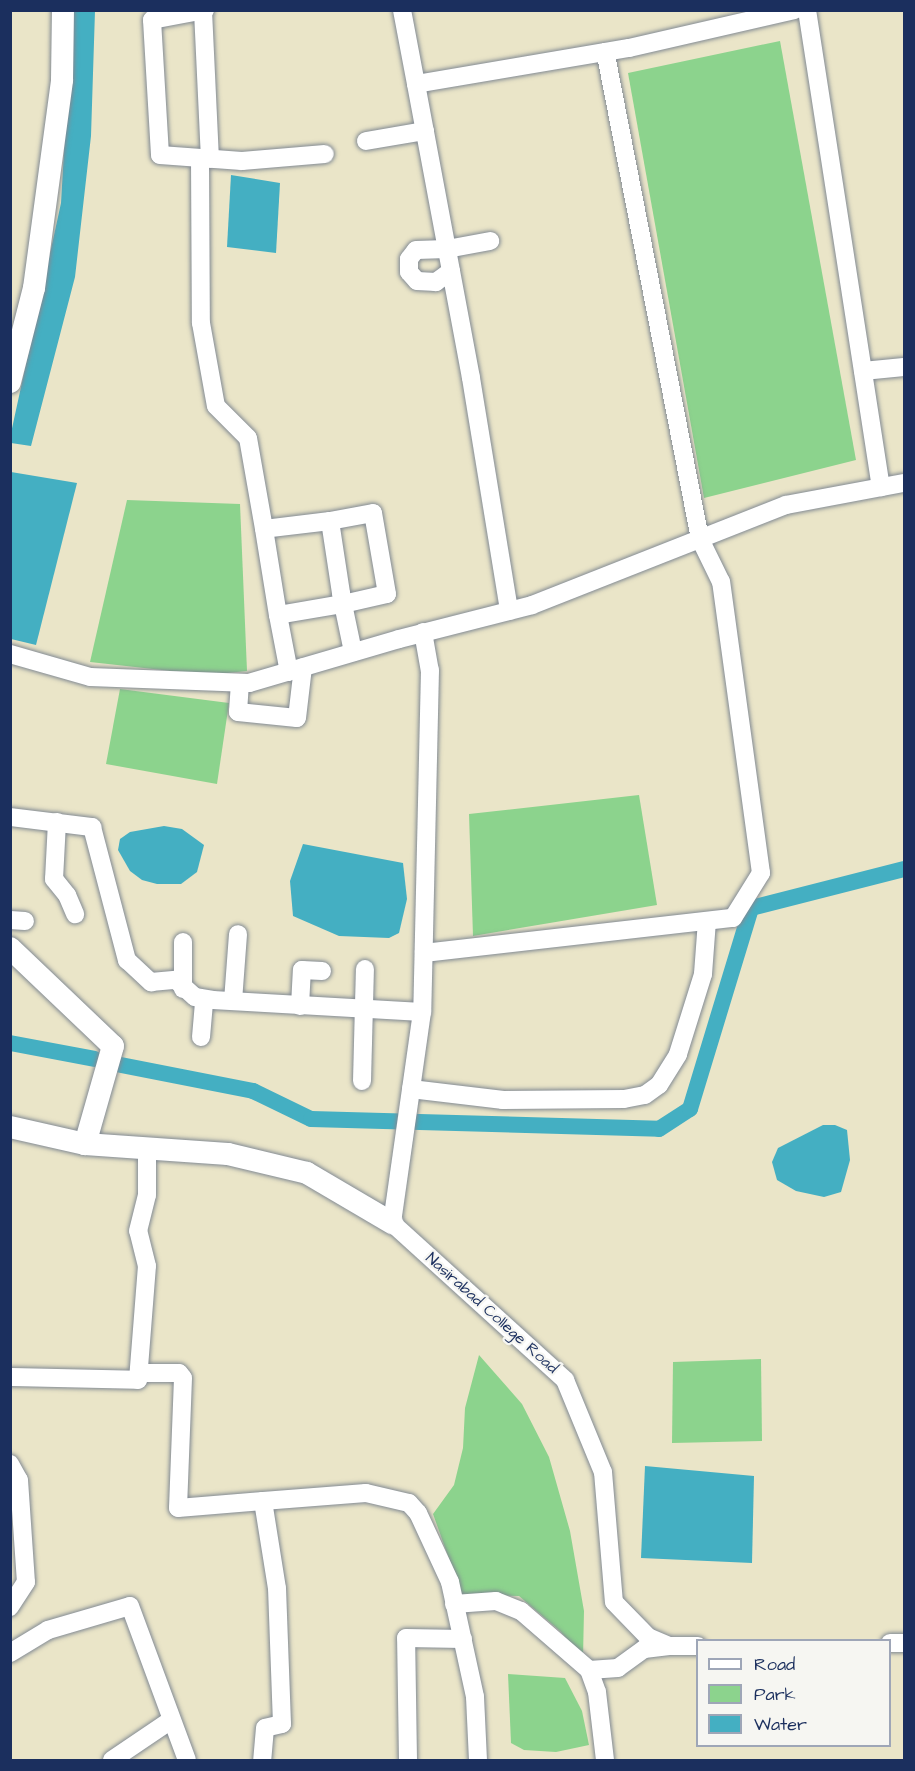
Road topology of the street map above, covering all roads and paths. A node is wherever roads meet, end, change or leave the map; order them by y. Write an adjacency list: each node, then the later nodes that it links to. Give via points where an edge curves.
1 (63, 10): 16 (street, via 62,80 34,288)
2 (402, 10): 7 (street)
3 (795, 10): 6 (street)
4 (807, 10): 17 (street)
5 (204, 11): 11 (street); 11 (street, via 152,20 160,155)
6 (605, 52): 7 (street); 22 (street)
7 (416, 84): 8 (street)
8 (425, 131): 9 (street); 13 (street)
9 (366, 141)
10 (325, 154): 11 (street, via 242,161)
11 (205, 158): 21 (street, via 201,323 216,406 248,438)
12 (490, 241): 13 (street)
13 (447, 249): 14 (street); 14 (street, via 417,250 409,259 409,272 417,280 436,282)
14 (451, 271): 24 (street)
15 (904, 367): 17 (street)
16 (12, 369)
17 (863, 371): 19 (street)
18 (904, 483): 19 (street)
19 (881, 487): 22 (street, via 786,505)
20 (330, 521): 21 (street); 23 (street); 23 (street, via 373,513 387,594)
21 (264, 529): 25 (street)
22 (700, 539): 24 (street); 34 (street, via 721,582 761,873 733,918)
23 (343, 604): 25 (street); 27 (street)
24 (509, 611): 26 (street)
25 (278, 615): 29 (street)
26 (423, 632): 27 (street); 38 (street, via 430,670)
27 (352, 652): 29 (street)
28 (10, 654): 30 (street, via 90,677)
29 (296, 670): 30 (street); 30 (street, via 297,718 238,712)
30 (240, 683)
31 (10, 817): 32 (street)
32 (57, 822): 33 (street, via 54,879 67,895); 41 (street, via 92,826 127,960 151,982 176,980)
33 (75, 915)
34 (706, 921): 38 (street); 49 (street, via 703,974 678,1054 659,1085 645,1095 624,1099 503,1100)
35 (238, 934): 43 (street)
36 (183, 942): 41 (street)
37 (10, 948): 51 (street, via 113,1046)
38 (424, 953): 46 (street)
39 (366, 969): 45 (street)
40 (321, 971): 44 (street, via 302,970)
41 (183, 989): 42 (street)
42 (204, 999): 43 (street); 47 (street)
43 (233, 1001): 44 (street)
44 (300, 1006): 45 (street)
45 (364, 1010): 46 (street); 48 (street)
46 (422, 1012): 49 (street)
47 (201, 1037)
48 (362, 1081)
49 (411, 1089): 53 (street)
50 (10, 1127): 51 (street)
51 (86, 1144): 52 (street)
52 (147, 1150): 53 (street, via 228,1154 307,1173); 54 (street, via 147,1195 138,1231 147,1266)
53 (392, 1223): 62 (street, Nasirabad College Road, via 565,1380 603,1472 614,1602 648,1637)
54 (139, 1373): 55 (street, via 137,1381); 57 (street, via 179,1373 183,1378 178,1508)
55 (10, 1377)
56 (10, 1464): 58 (street, via 20,1480)
57 (263, 1501): 59 (street, via 366,1493 409,1503 425,1525); 69 (street, via 277,1588 282,1724 265,1728)
58 (17, 1537): 60 (street, via 26,1582)
59 (454, 1604): 61 (street); 65 (street, via 496,1601 521,1611)
60 (10, 1607)
61 (463, 1639): 70 (street, via 406,1638); 71 (street, via 475,1697)
62 (669, 1646): 63 (street); 65 (street, via 644,1649 618,1668)
63 (696, 1646)
64 (10, 1653): 66 (street, via 48,1630 130,1606)
65 (589, 1670): 72 (street, via 597,1692)
66 (171, 1720): 67 (street); 68 (street)
67 (112, 1761)
68 (187, 1761)
69 (262, 1761)
70 (408, 1761)
71 (478, 1761)
72 (605, 1761)

